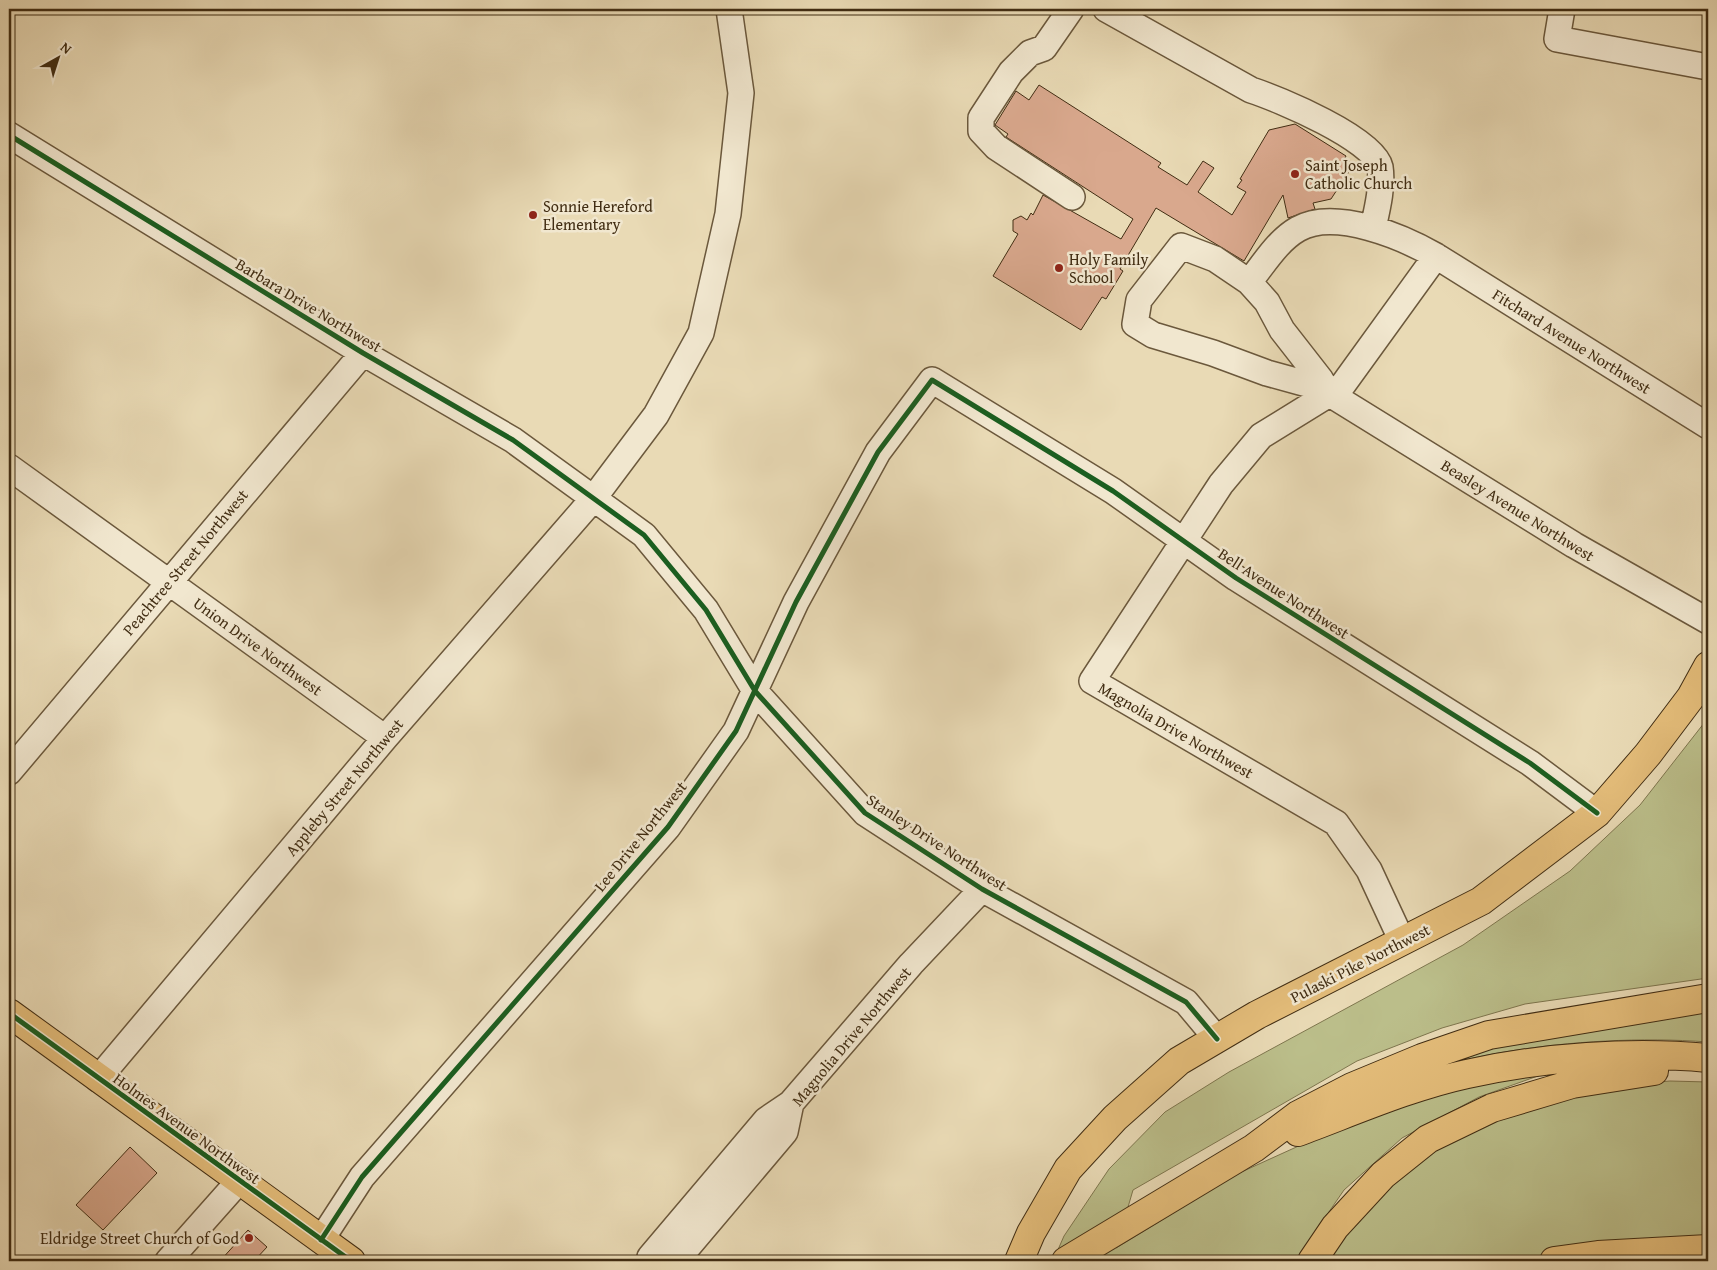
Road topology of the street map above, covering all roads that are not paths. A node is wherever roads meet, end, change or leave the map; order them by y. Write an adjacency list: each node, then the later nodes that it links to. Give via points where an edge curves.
1 (728, 9): 16 (street, Appleby Street Northwest, via 741,93 728,214 701,333 656,415)
2 (1071, 9): 7 (street, via 1044,48 1030,53 1011,72 982,118 981,131 996,147)
3 (1106, 9): 8 (street, via 1252,90 1278,99 1362,143 1374,154 1380,168)
4 (1562, 9): 5 (street, via 1557,39)
5 (1708, 67)
6 (9, 135): 11 (street, Barbara Drive Northwest)
7 (1072, 197)
8 (1374, 228): 9 (street, Fitchard Avenue Northwest, via 1408,240); 10 (street, Fitchard Avenue Northwest, via 1320,224 1299,228 1280,242)
9 (1436, 256): 13 (street, Magnolia Drive Northwest, via 1342,386); 14 (street, Fitchard Avenue Northwest)
10 (1249, 282): 13 (street, via 1267,302 1282,330); 13 (street, via 1215,259 1181,246 1139,300 1135,324 1153,335 1213,352 1267,373)
11 (363, 353): 16 (street, Barbara Drive Northwest, via 513,440); 18 (street, Peachtree Street Northwest)
12 (932, 380): 17 (street, Bell Avenue Northwest, via 1113,491); 21 (street, Lee Drive Northwest, via 878,452 796,602)
13 (1326, 387): 17 (street, Magnolia Drive Northwest, via 1261,436 1222,484); 19 (street, Beasley Avenue Northwest, via 1574,545)
14 (1708, 426)
15 (9, 467): 18 (street, Union Drive Northwest)
16 (593, 499): 21 (street, Stanley Drive Northwest, via 644,535 706,610); 23 (street, Appleby Street Northwest)
17 (1183, 543): 25 (street, Bell Avenue Northwest, via 1530,763); 27 (street, Magnolia Drive Northwest, via 1092,681 1336,823 1369,870)
18 (168, 581): 23 (street, Union Drive Northwest); 24 (street, Peachtree Street Northwest)
19 (1708, 622)
20 (1708, 666): 22 (main road, Pulaski Pike Northwest)
21 (756, 692): 26 (street, Stanley Drive Northwest, via 865,813); 37 (street, Lee Drive Northwest, via 736,731 668,827 362,1177)
22 (1699, 700): 25 (main road, Pulaski Pike Northwest)
23 (385, 738): 33 (street, Appleby Street Northwest)
24 (9, 772)
25 (1598, 813): 27 (main road, Pulaski Pike Northwest, via 1481,901)
26 (982, 888): 30 (street, Stanley Drive Northwest, via 1186,1002); 34 (street, Magnolia Drive Northwest, via 911,964)
27 (1402, 941): 30 (main road, Pulaski Pike Northwest)
28 (1708, 998): 35 (main road, via 1489,1035 1352,1086 1298,1115)
29 (9, 1013): 33 (main road, Holmes Avenue Northwest)
30 (1217, 1039): 43 (main road, Pulaski Pike Northwest, via 1179,1061 1115,1118 1068,1169 1031,1232)
31 (1708, 1058): 35 (main road, via 1677,1055 1551,1060 1466,1074)
32 (1708, 1066): 45 (main road, via 1572,1084 1492,1108 1428,1140 1384,1175 1335,1227)
33 (98, 1079): 36 (main road, Holmes Avenue Northwest)
34 (792, 1103): 41 (street, via 766,1120 650,1257); 42 (street, Magnolia Drive Northwest, via 785,1132)
35 (1254, 1148): 44 (main road)
36 (239, 1181): 37 (main road, Holmes Avenue Northwest); 39 (street)
37 (321, 1240): 40 (main road, Holmes Avenue Northwest)
38 (1708, 1249): 46 (main road, via 1598,1255)
39 (168, 1261)
40 (351, 1261)
41 (650, 1261)
42 (676, 1261)
43 (1019, 1261)
44 (1066, 1261)
45 (1312, 1261)
46 (1554, 1261)

